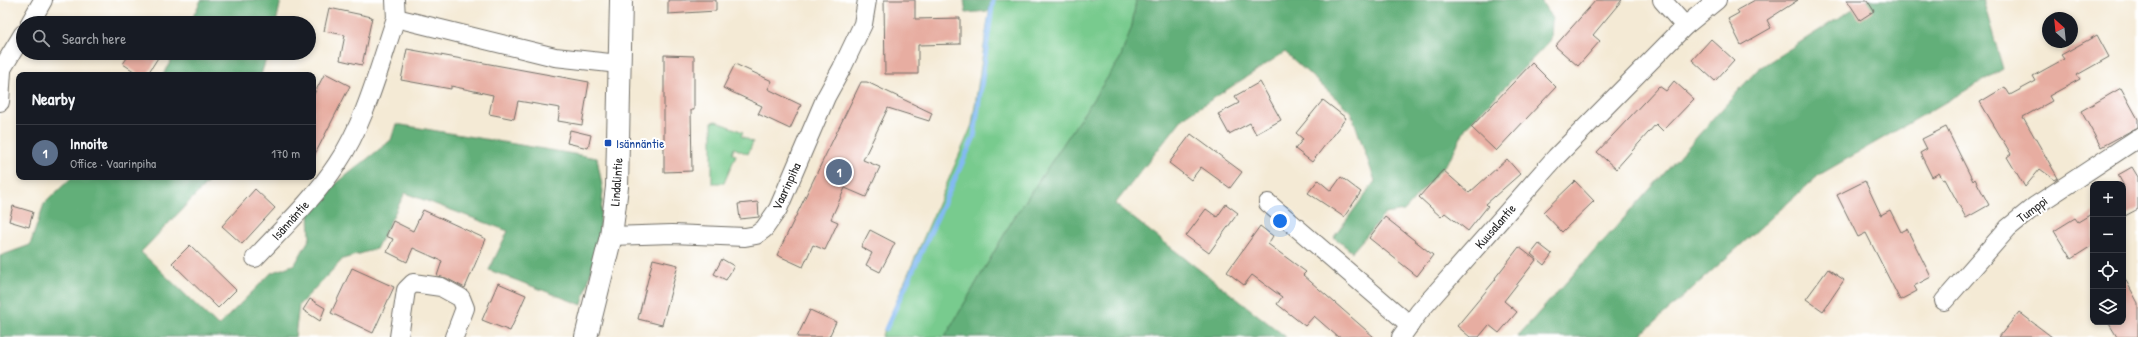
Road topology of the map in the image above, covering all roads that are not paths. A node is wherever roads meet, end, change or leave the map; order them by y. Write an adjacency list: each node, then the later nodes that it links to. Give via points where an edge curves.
1 (43, 0): 7 (street)
2 (395, 0): 8 (street)
3 (621, 0): 11 (street, Lindalintie)
4 (867, 0): 16 (street, Vaarinpiha, via 863,24 826,97 778,209 764,229 756,235 745,237 672,234)
5 (1662, 0): 9 (street)
6 (1717, 0): 9 (street, Kuusalantie)
7 (34, 16)
8 (396, 18): 11 (street, via 555,57); 17 (street, Isännäntie, via 360,122 337,164 318,189)
9 (1686, 26): 19 (street, Kuusalantie, via 1556,157)
10 (16, 46): 12 (street)
11 (619, 64): 16 (street, Lindalintie, via 617,187)
12 (1, 71): 13 (street)
13 (0, 102)
14 (2138, 138): 18 (street, Tumppi, via 2035,206 2008,228)
15 (1268, 203): 19 (street, Kuusalantie)
16 (610, 236): 22 (street, Lindalintie)
17 (255, 258)
18 (1944, 301)
19 (1406, 331)
20 (399, 337): 21 (street, via 406,290 413,283 417,283 441,287 461,298 465,308)
21 (454, 337)
22 (586, 337)

